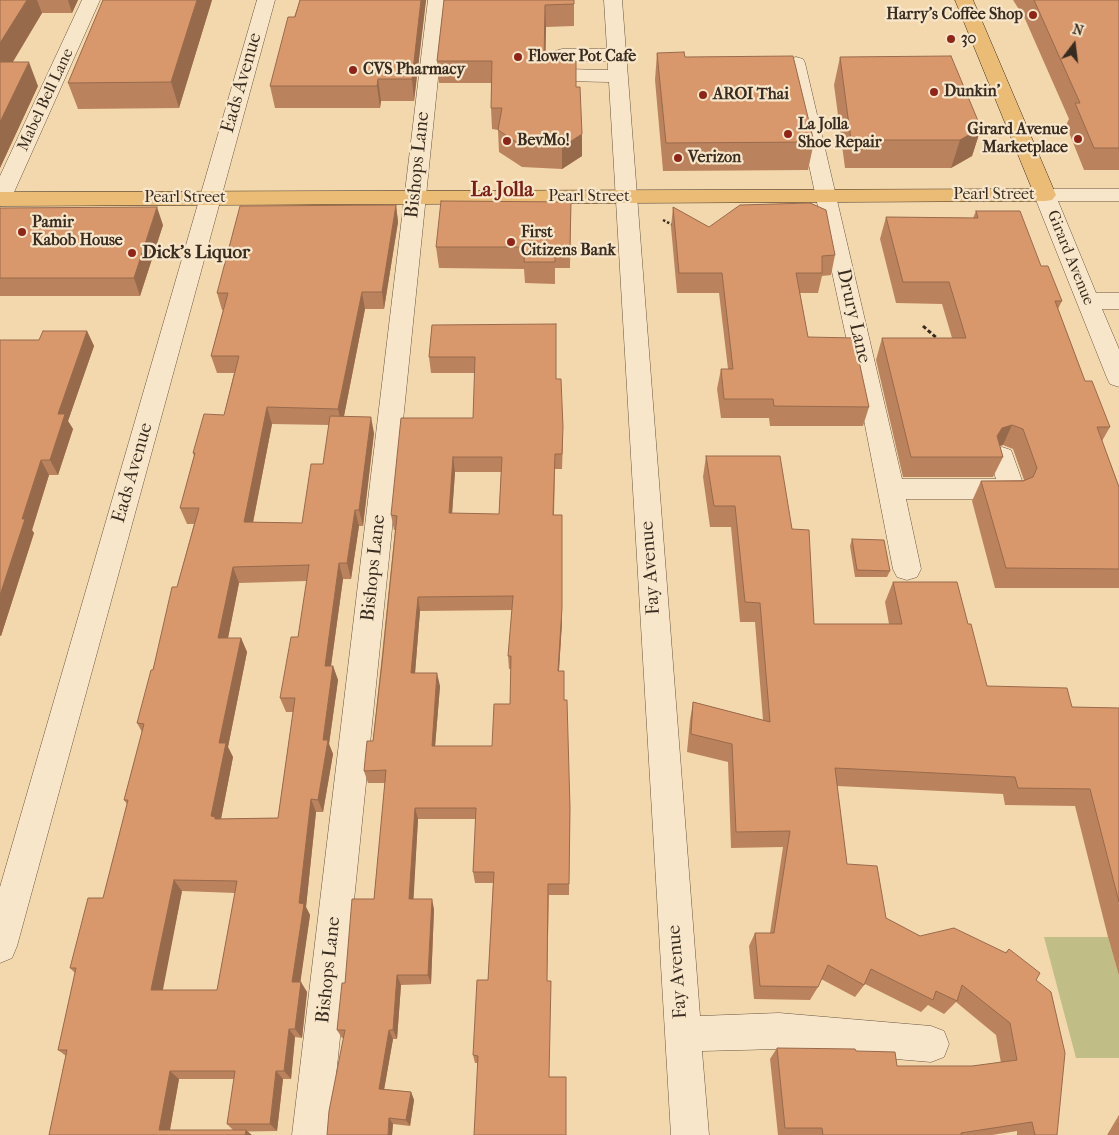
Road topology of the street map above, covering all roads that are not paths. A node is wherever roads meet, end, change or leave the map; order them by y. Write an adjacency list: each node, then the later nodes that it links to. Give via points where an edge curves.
1 (91, 0): 17 (street, Mabel Bell Lane)
2 (266, 0): 16 (street, Eads Avenue)
3 (436, 0): 15 (street, Bishops Lane)
4 (613, 0): 7 (street, Fay Avenue)
5 (964, 0): 14 (main road, Girard Avenue)
6 (562, 54): 7 (street)
7 (616, 55): 10 (street, Fay Avenue)
8 (796, 63): 11 (street, Drury Lane)
9 (562, 75): 10 (street)
10 (618, 76): 13 (street, Fay Avenue)
11 (826, 195): 13 (main road, Pearl Street); 14 (main road, Pearl Street); 22 (street, Drury Lane)
12 (1119, 195): 14 (street, Pearl Street)
13 (626, 196): 15 (main road, Pearl Street); 25 (street, Fay Avenue)
14 (1045, 196): 18 (street, Girard Avenue)
15 (415, 197): 16 (main road, Pearl Street); 27 (street, Bishops Lane)
16 (210, 198): 17 (main road, Pearl Street); 24 (street, Eads Avenue)
17 (0, 199)
18 (1088, 301): 19 (street); 20 (street, Girard Avenue)
19 (1119, 301)
20 (1119, 378)
21 (1002, 457): 22 (street, via 1012,490)
22 (891, 489): 23 (street, Drury Lane)
23 (908, 569)
24 (0, 946)
25 (682, 1034): 26 (street, via 779,1031); 28 (street, Fay Avenue)
26 (931, 1044)
27 (311, 1135)
28 (690, 1135)

